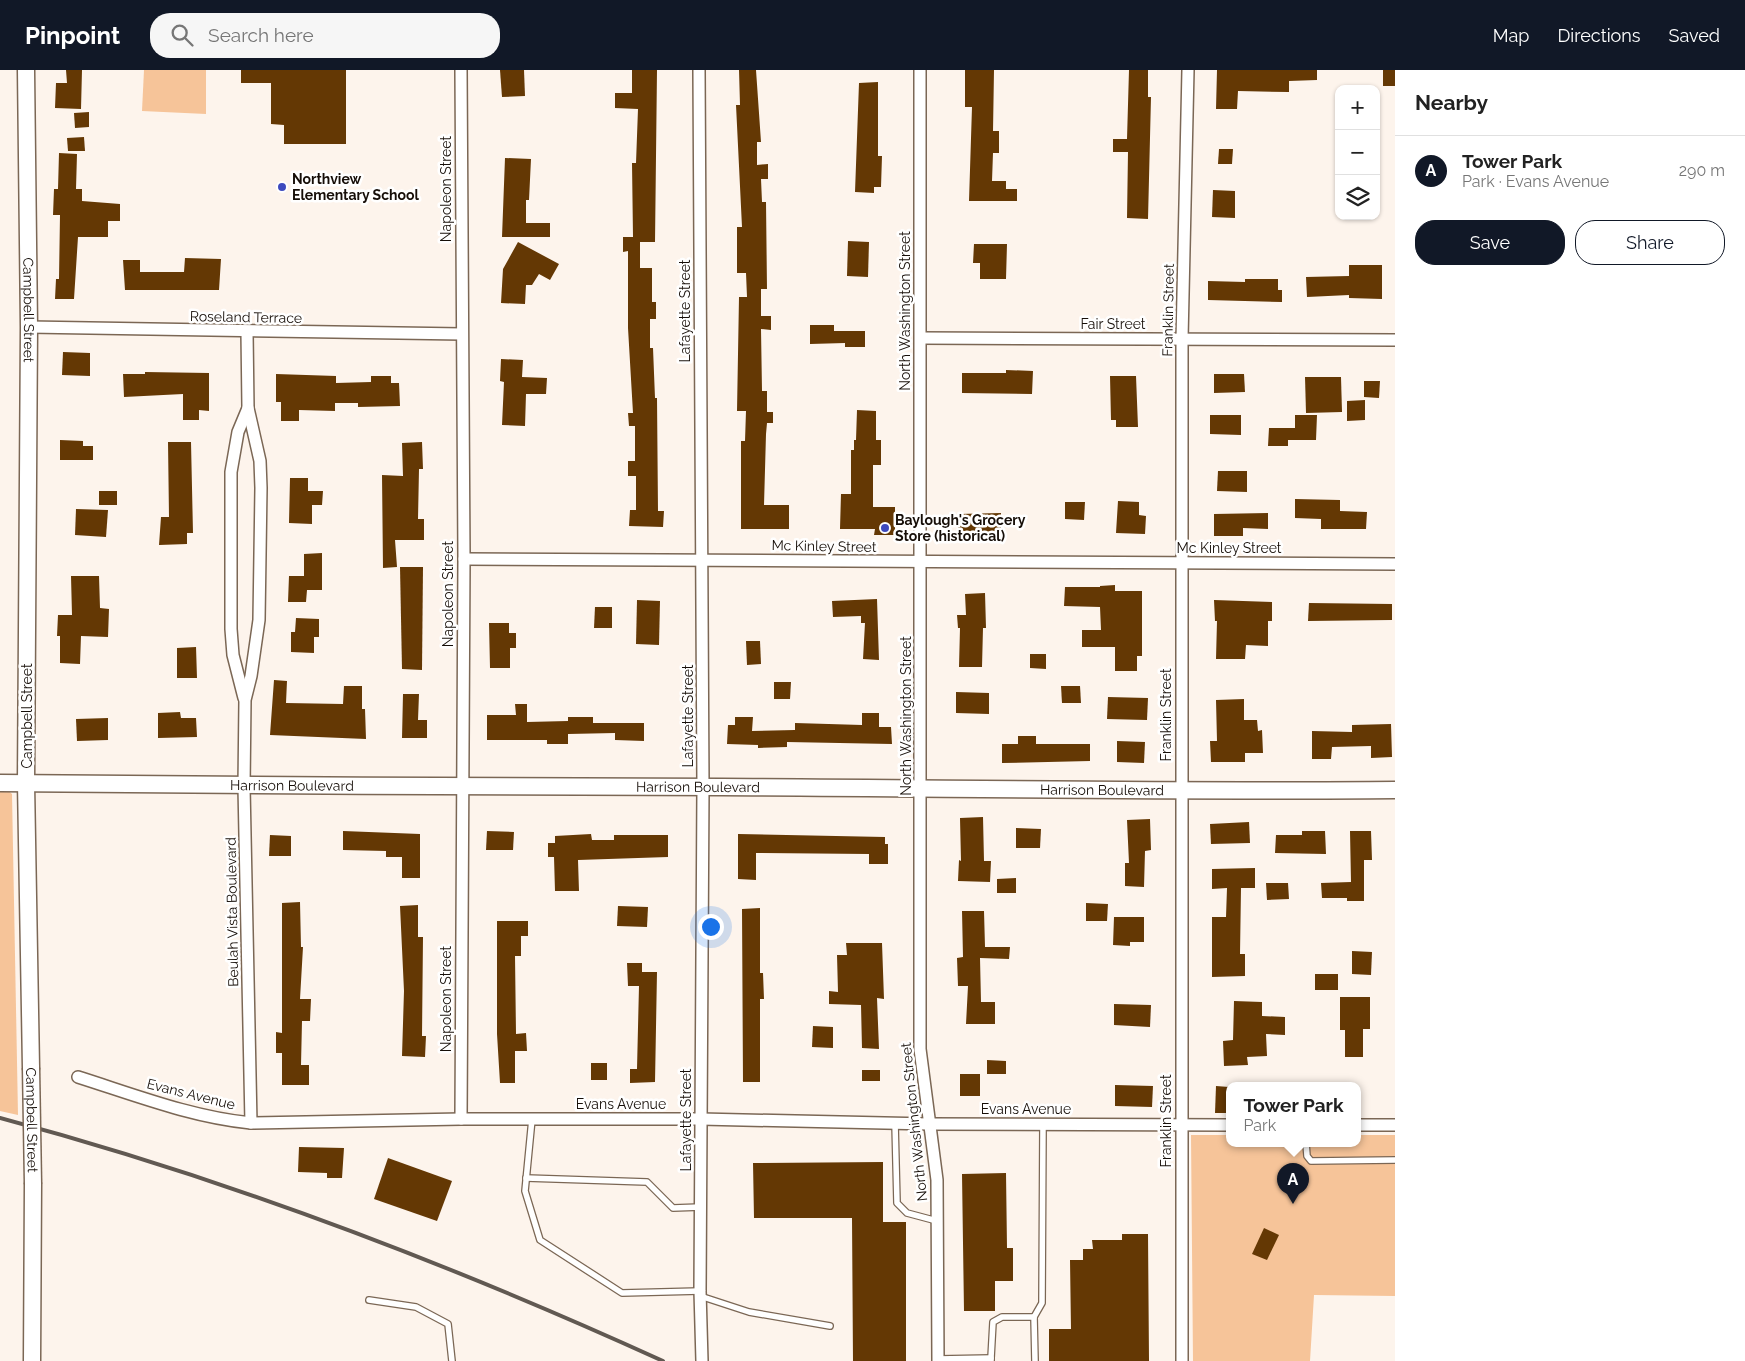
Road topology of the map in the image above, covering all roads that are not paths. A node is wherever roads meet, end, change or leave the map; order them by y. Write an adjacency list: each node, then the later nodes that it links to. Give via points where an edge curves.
1 (26, 70): 6 (street, Campbell Street)
2 (461, 70): 8 (street, Napoleon Street)
3 (699, 70): 14 (street, Lafayette Street)
4 (920, 70): 9 (street, North Washington Street)
5 (1188, 70): 10 (street, Franklin Street)
6 (29, 328): 7 (street, Roseland Terrace); 20 (street, Campbell Street)
7 (247, 332): 8 (street, Roseland Terrace); 12 (street, Beulah Vista Boulevard)
8 (462, 334): 13 (street, Napoleon Street)
9 (920, 338): 10 (street, Fair Street); 15 (street, North Washington Street)
10 (1182, 339): 11 (street, Fair Street); 16 (street, Franklin Street)
11 (1395, 340)
12 (248, 408): 18 (street, Beulah Vista Boulevard, via 260,461 261,580 255,652); 18 (street, Beulah Vista Boulevard, via 238,432 231,472 233,655)
13 (464, 559): 14 (street, Mc Kinley Street); 21 (street, Napoleon Street)
14 (702, 559): 15 (street, Mc Kinley Street); 23 (street, Lafayette Street)
15 (919, 563): 16 (street, Mc Kinley Street); 24 (street, North Washington Street)
16 (1182, 563): 17 (street, Mc Kinley Street); 26 (street, Franklin Street)
17 (1395, 564)
18 (245, 700): 22 (street, Beulah Vista Boulevard)
19 (0, 783): 20 (street, Harrison Boulevard)
20 (26, 783): 22 (street, Harrison Boulevard); 50 (street, Campbell Street, bridge, via 33,1184)
21 (462, 786): 22 (street, Harrison Boulevard); 23 (street, Harrison Boulevard); 28 (street, Napoleon Street)
22 (244, 787): 31 (street, Beulah Vista Boulevard)
23 (703, 787): 24 (street, Harrison Boulevard); 30 (street, Lafayette Street)
24 (921, 789): 26 (street, Harrison Boulevard); 33 (street, North Washington Street, via 920,1049)
25 (1395, 790): 26 (street, Harrison Boulevard)
26 (1180, 792): 35 (street, Franklin Street)
27 (78, 1077): 31 (street, Evans Avenue, via 191,1112)
28 (462, 1118): 29 (street, Evans Avenue); 31 (street, Evans Avenue)
29 (532, 1119): 30 (street, Evans Avenue); 41 (lane)
30 (701, 1119): 32 (street, Evans Avenue); 42 (street, Lafayette Street)
31 (251, 1123)
32 (894, 1123): 33 (street, Evans Avenue); 43 (lane, via 897,1203 907,1213)
33 (929, 1124): 34 (street, Evans Avenue); 43 (street, North Washington Street, via 937,1180)
34 (1043, 1124): 35 (street, Evans Avenue); 46 (lane, via 1042,1304)
35 (1180, 1125): 36 (street, Evans Avenue); 54 (street, Franklin Street)
36 (1226, 1125)
37 (1361, 1125): 38 (street)
38 (1395, 1126)
39 (1306, 1147): 40 (lane, via 1307,1156 1312,1161)
40 (1395, 1160)
41 (526, 1178): 42 (lane, via 647,1182 674,1208); 44 (lane, via 525,1191 540,1240 622,1293)
42 (701, 1207): 44 (street, Lafayette Street)
43 (938, 1222): 48 (street, North Washington Street)
44 (700, 1294): 47 (lane, via 749,1312); 52 (street, Lafayette Street)
45 (369, 1300): 51 (lane, via 416,1307 448,1324)
46 (1034, 1317): 49 (lane, via 1002,1317 993,1322); 53 (lane)
47 (830, 1326)
48 (938, 1360): 49 (lane)
49 (991, 1360)
50 (32, 1361)
51 (452, 1361)
52 (702, 1361)
53 (1034, 1361)
54 (1182, 1361)

